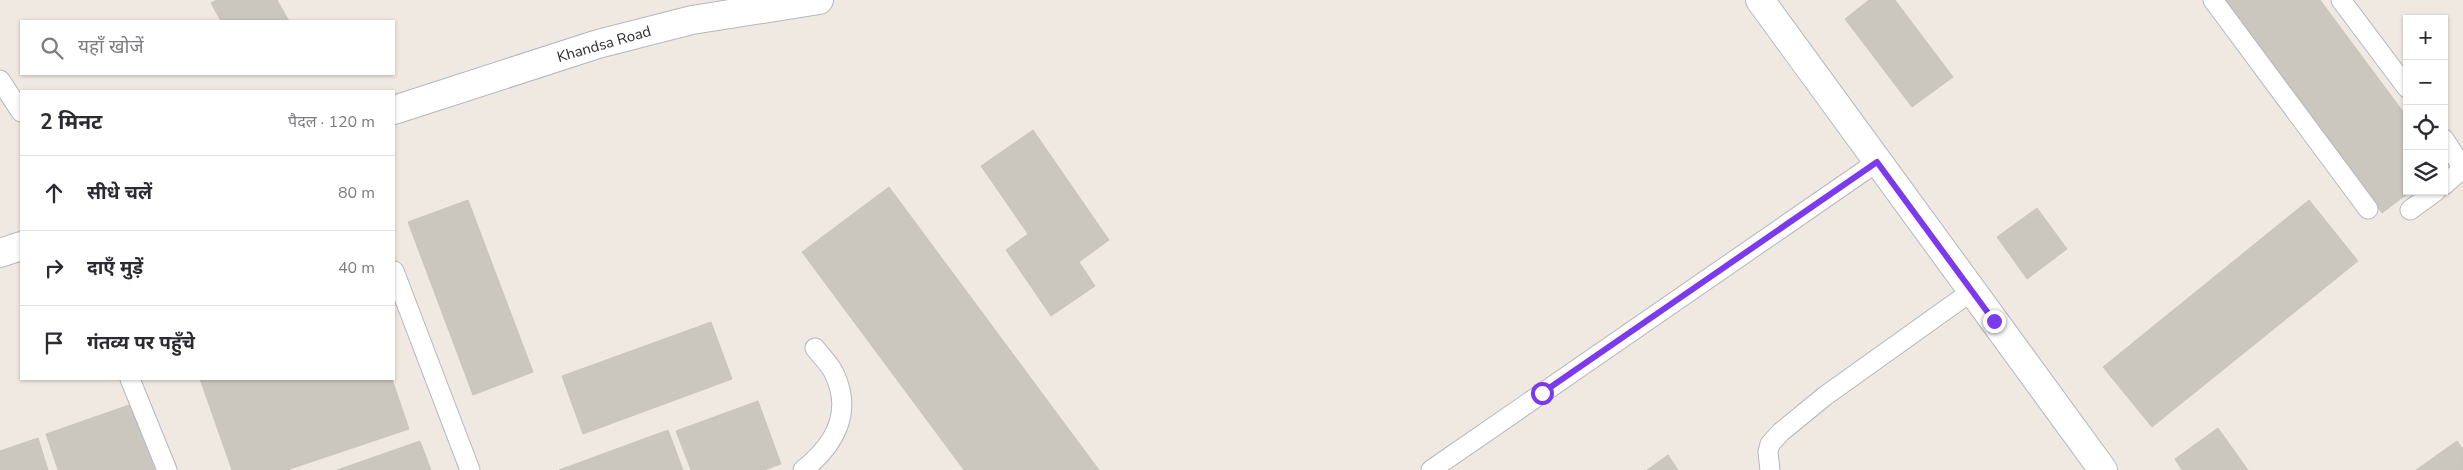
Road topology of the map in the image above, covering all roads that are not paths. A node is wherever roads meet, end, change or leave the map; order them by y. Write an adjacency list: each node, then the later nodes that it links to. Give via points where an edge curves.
1 (819, 0): 8 (street, Khandsa Road, via 692,20 598,44)
2 (1760, 0): 10 (street)
3 (2213, 0): 13 (lane)
4 (2342, 0): 6 (lane)
5 (0, 80): 7 (lane)
6 (2403, 83)
7 (20, 110)
8 (395, 110)
9 (2448, 145): 11 (lane, via 2459,162 2460,171)
10 (1877, 162): 18 (street); 24 (lane)
11 (2448, 182)
12 (2431, 195): 14 (lane)
13 (2368, 209)
14 (2410, 210)
15 (20, 246): 16 (street)
16 (0, 253)
17 (395, 275): 22 (lane)
18 (1972, 291): 25 (lane, via 1825,396 1781,432 1770,444); 26 (street)
19 (815, 348): 23 (lane, via 834,372 840,390 841,424 824,450)
20 (130, 380): 21 (lane)
21 (167, 470)
22 (470, 470)
23 (803, 470)
24 (1431, 470)
25 (1770, 470)
26 (2103, 470)

